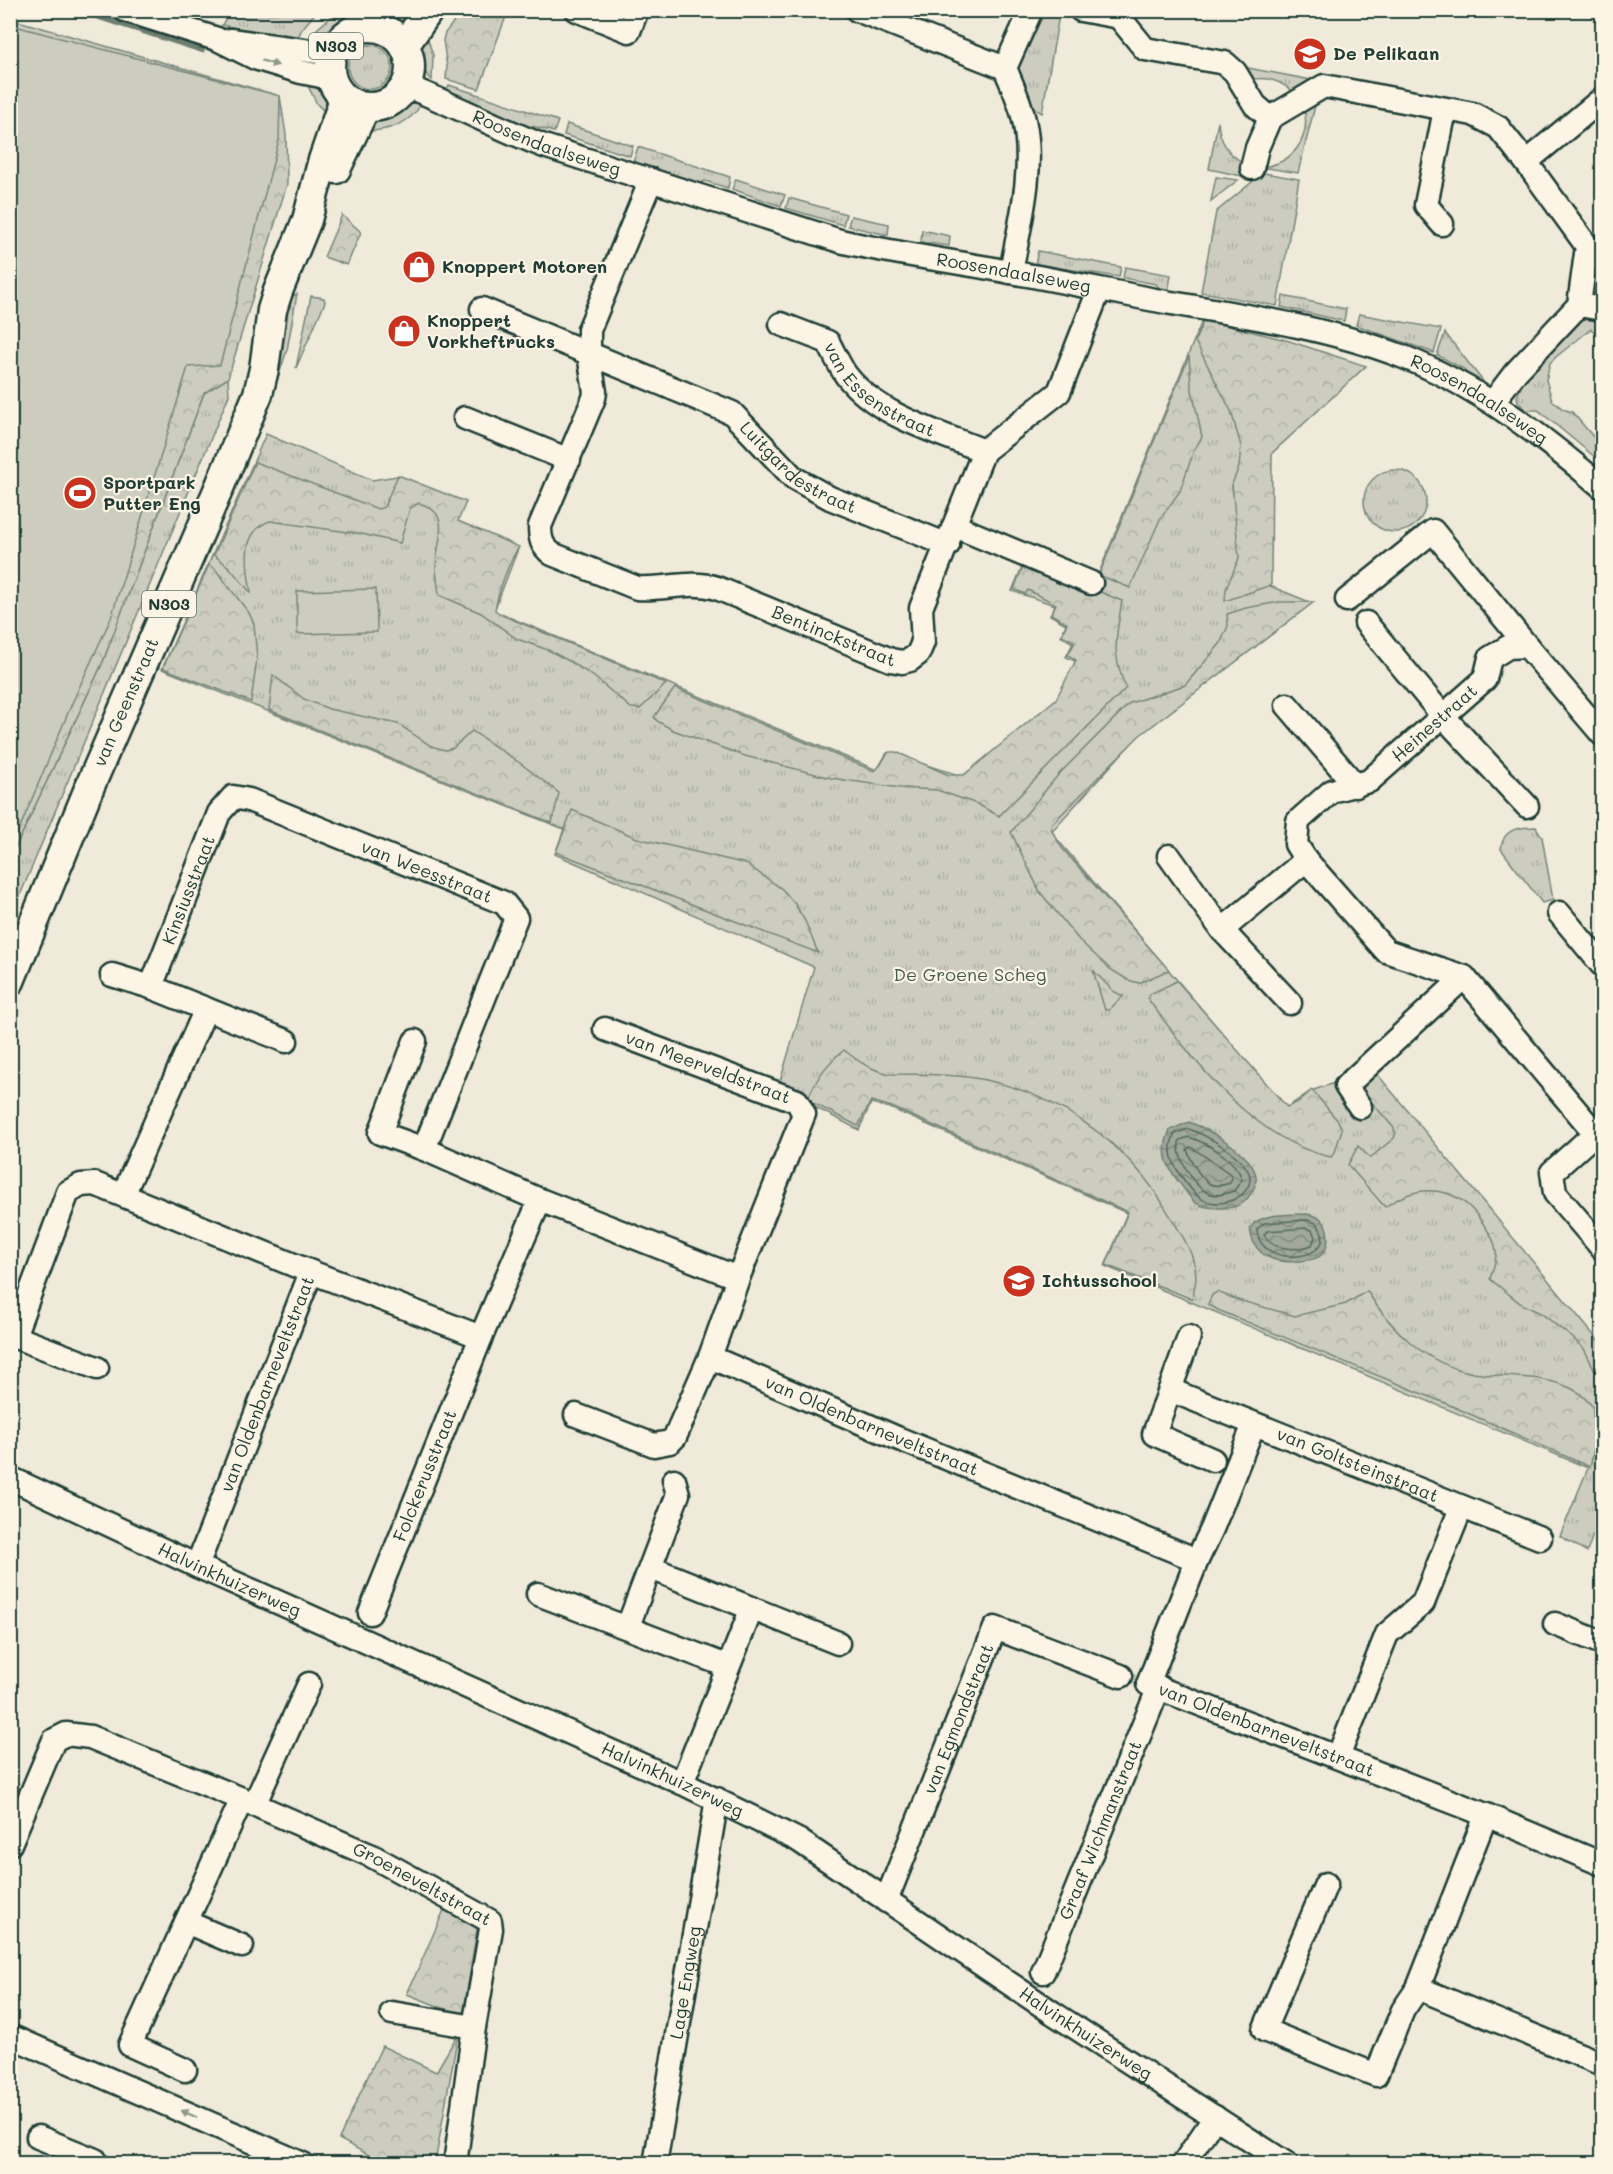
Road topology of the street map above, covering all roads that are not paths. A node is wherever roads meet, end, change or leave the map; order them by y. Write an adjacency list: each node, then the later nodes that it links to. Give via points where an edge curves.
1 (125, 10): 10 (street)
2 (429, 10): 8 (main road)
3 (577, 10): 4 (street, via 629,31)
4 (637, 10)
5 (857, 10): 9 (street)
6 (1031, 10): 9 (street)
7 (1081, 10): 14 (street, via 1119,17 1145,49 1225,63 1255,105)
8 (397, 29): 10 (main road, N303, via 367,27 340,40); 11 (main road, via 410,64)
9 (1005, 68): 19 (street, via 1021,105 1028,152 1028,174)
10 (343, 85): 11 (main road, via 373,108 388,103); 49 (main road, van Geenstraat / N303, via 307,220 272,310 258,394)
11 (406, 86): 17 (street, Roosendaalseweg, via 504,131)
12 (1602, 99): 15 (street)
13 (1445, 110): 14 (street, via 1324,86); 15 (street, via 1473,114 1492,123); 18 (street, via 1426,205)
14 (1270, 118): 16 (street)
15 (1526, 162): 21 (street, via 1587,246)
16 (1252, 168)
17 (651, 180): 19 (street, Roosendaalseweg, via 840,241); 25 (street, Bentinckstraat, via 589,330)
18 (1442, 224)
19 (1011, 272): 20 (street, Roosendaalseweg)
20 (1099, 290): 26 (street, Roosendaalseweg, via 1329,334 1401,356); 28 (street, via 1059,392)
21 (1579, 304): 23 (street); 26 (street)
22 (482, 309): 25 (street, Luitgardestraat)
23 (1602, 309)
24 (781, 324): 28 (street, van Essenstraat, via 828,342 845,374 863,394 888,411)
25 (589, 354): 29 (street, Bentinckstraat, via 594,398); 31 (street, Luitgardestraat, via 732,412 794,478 830,498)
26 (1493, 402): 30 (street, Roosendaalseweg, via 1551,443)
27 (465, 418): 29 (street)
28 (984, 451): 31 (street, Bentinckstraat)
29 (569, 460): 31 (street, Bentinckstraat, via 540,526 543,547 552,554 637,588 701,583 717,588 891,660 902,662 918,654 923,642 921,608)
30 (1602, 487)
31 (952, 535): 32 (street, Luitgardestraat)
32 (1091, 582)
33 (1347, 600): 35 (street, via 1433,531)
34 (1366, 623): 37 (street)
35 (1527, 646): 37 (street, Heinestraat, via 1508,647 1490,658 1485,679); 38 (street)
36 (1287, 705): 39 (street)
37 (1443, 716): 39 (street, Heinestraat, via 1370,781); 41 (street)
38 (1602, 734)
39 (1356, 786): 43 (street, Heinestraat, via 1332,791 1298,821 1296,844)
40 (232, 797): 50 (street, Kinsiusstraat, via 219,813); 58 (street, van Weesstraat, via 249,800 504,903 516,918)
41 (1527, 806)
42 (1169, 856): 45 (street)
43 (1306, 860): 45 (street); 48 (street, Heinestraat, via 1386,951)
44 (1559, 913): 46 (street)
45 (1222, 930): 51 (street)
46 (1602, 965)
47 (112, 975): 50 (street)
48 (1464, 977): 56 (street, via 1346,1086); 57 (street)
49 (10, 981)
50 (152, 987): 52 (street)
51 (1290, 1003)
52 (206, 1010): 54 (street); 59 (street)
53 (605, 1029): 63 (street, van Meerveldstraat, via 797,1101 804,1114)
54 (286, 1041)
55 (415, 1041): 58 (street, via 380,1133)
56 (1360, 1107)
57 (1599, 1130): 61 (street, via 1552,1172 1555,1193)
58 (424, 1149): 60 (street)
59 (123, 1195): 62 (street); 64 (street, via 95,1184 81,1185 68,1192)
60 (540, 1200): 63 (street); 65 (street)
61 (1602, 1248)
62 (311, 1272): 65 (street, van Oldenbarneveltstraat); 78 (street, van Oldenbarneveltstraat)
63 (738, 1278): 67 (street)
64 (12, 1335): 68 (street)
65 (481, 1336): 82 (street, Folckerusstraat)
66 (1189, 1337): 69 (street)
67 (710, 1357): 73 (street, via 670,1442); 77 (street, van Oldenbarneveltstraat)
68 (97, 1368)
69 (1170, 1390): 71 (street, van Goltsteinstraat); 72 (street, via 1154,1434)
70 (576, 1415): 73 (street, via 654,1446)
71 (1254, 1424): 75 (street, van Goltsteinstraat); 77 (street, van Goltsteinstraat)
72 (1213, 1460)
73 (668, 1461): 79 (street, via 678,1494)
74 (10, 1478): 78 (street, Halvinkhuizerweg)
75 (1461, 1508): 76 (street, van Goltsteinstraat); 91 (street, van Goltsteinstraat, via 1423,1603 1387,1634)
76 (1540, 1538)
77 (1197, 1560): 90 (street, van Oldenbarneveltstraat, via 1148,1684)
78 (197, 1566): 92 (street, Halvinkhuizerweg)
79 (651, 1568): 81 (street); 84 (street)
80 (538, 1594): 84 (street)
81 (752, 1608): 85 (street); 87 (street)
82 (370, 1613)
83 (1555, 1623): 86 (street)
84 (628, 1626): 87 (street)
85 (838, 1643)
86 (1602, 1643)
87 (728, 1666): 92 (street)
88 (1121, 1676): 99 (street, van Egmondstraat, via 995,1628)
89 (309, 1684): 94 (street)
90 (1159, 1687): 91 (street, van Oldenbarneveltstraat); 102 (street, Graaf Wichmanstraat)
91 (1338, 1757): 95 (street, van Oldenbarneveltstraat)
92 (682, 1783): 93 (street, Halvinkhuizerweg)
93 (717, 1799): 99 (street, Halvinkhuizerweg, via 798,1840); 116 (street, Lage Engweg)
94 (248, 1802): 96 (street, Groeneveltstraat, via 90,1737 66,1734 54,1740); 100 (street); 105 (street, Groeneveltstraat, via 372,1856 490,1921)
95 (1486, 1815): 97 (street, van Oldenbarneveltstraat); 103 (street)
96 (10, 1844)
97 (1602, 1864)
98 (1326, 1884): 103 (street, via 1264,2030 1376,2075 1403,2010)
99 (886, 1901): 111 (street, Halvinkhuizerweg)
100 (186, 1922): 101 (street); 107 (street)
101 (242, 1946)
102 (1042, 1972)
103 (1418, 1988): 108 (street)
104 (392, 2013): 105 (street)
105 (474, 2027): 115 (street, Groeneveltstraat)
106 (10, 2036): 110 (street)
107 (130, 2045): 109 (street); 110 (street)
108 (1602, 2064)
109 (185, 2070)
110 (112, 2081): 114 (street, one-way to 110)
111 (1215, 2118): 117 (street); 118 (street, Halvinkhuizerweg)
112 (38, 2137): 113 (street)
113 (95, 2163)
114 (303, 2163)
115 (455, 2163)
116 (655, 2163)
117 (1183, 2163)
118 (1287, 2163)

